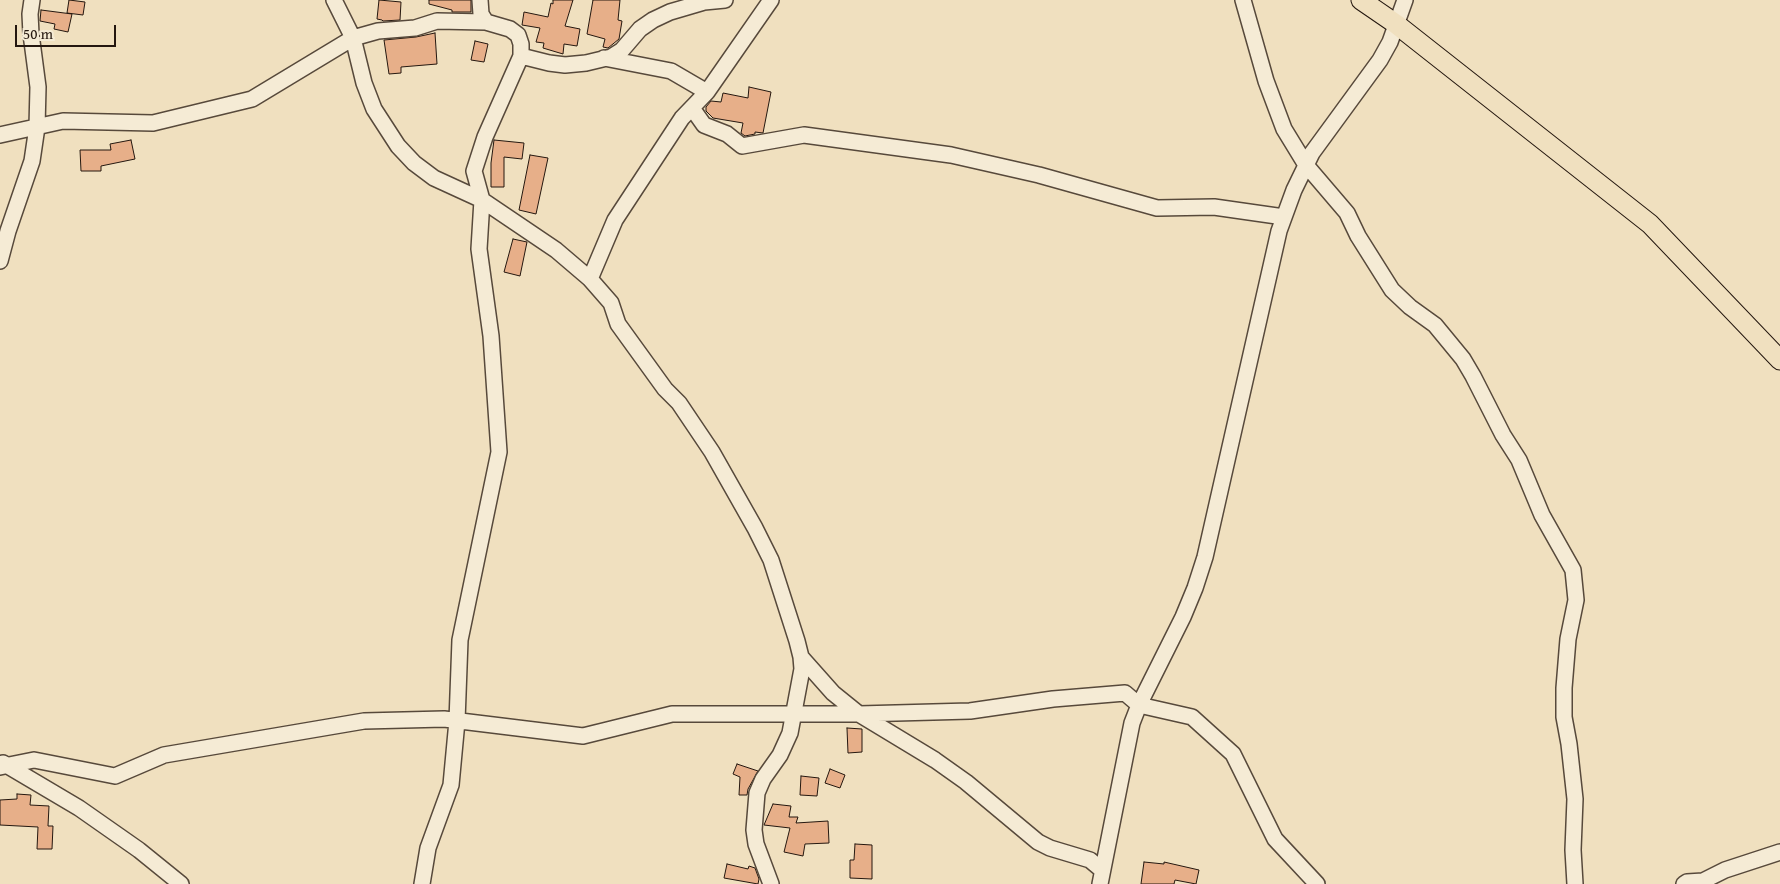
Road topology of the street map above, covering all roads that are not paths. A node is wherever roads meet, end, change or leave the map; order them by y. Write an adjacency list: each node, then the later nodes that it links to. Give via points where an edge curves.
1 (32, 0): 16 (street, via 31,34 38,86)
2 (334, 0): 11 (street)
3 (480, 0): 9 (street, via 481,14)
4 (725, 0): 13 (street, via 704,2 670,12 640,30 622,50)
5 (771, 0): 14 (street)
6 (1243, 0): 18 (street, via 1284,129)
7 (1361, 0): 10 (main road)
8 (1405, 0): 10 (street)
9 (486, 22): 11 (street, via 437,21); 12 (street, via 510,29 518,35)
10 (1396, 24): 18 (street, via 1374,71); 23 (main road, via 1650,224)
11 (353, 38): 16 (street, via 252,99 153,123 63,122); 19 (street, via 374,110 398,146 434,178)
12 (520, 56): 13 (street, via 565,65); 19 (street, via 476,162 474,171)
13 (604, 58): 14 (street, via 671,71)
14 (707, 92): 15 (street)
15 (692, 108): 20 (street, via 704,125 726,134 742,146 804,135 951,155 1039,175 1157,208 1214,206); 22 (street, via 682,118 615,220)
16 (37, 127): 17 (street); 21 (street, via 32,161)
17 (0, 135)
18 (1306, 165): 20 (street); 36 (street, via 1346,213 1392,290 1435,325 1462,359 1502,435 1519,460 1542,515 1573,570 1576,600 1568,639 1564,717 1575,799)
19 (482, 200): 22 (street, via 550,245); 28 (street, via 479,249 491,336 499,452 460,640)
20 (1284, 217): 25 (street, via 1275,244 1205,557 1183,617)
21 (0, 261)
22 (590, 280): 24 (street, via 610,303 618,324 712,452 755,528 774,568)
23 (1780, 360)
24 (801, 658): 26 (street); 27 (street, via 833,693)
25 (1139, 705): 27 (street, via 1125,693 970,710); 31 (street, via 1128,740); 35 (street, via 1192,717 1233,754 1276,839)
26 (795, 713): 27 (street); 28 (street, via 672,714 583,736); 34 (street, via 780,755 757,793 756,844)
27 (859, 714): 31 (street, via 966,782 1038,842 1090,860)
28 (457, 721): 29 (street, via 364,721 164,755 115,776 34,760); 33 (street, via 451,784 428,848)
29 (2, 765): 32 (street, via 79,808)
30 (1780, 852): 37 (street, via 1725,870 1703,881)
31 (1101, 877)
32 (181, 884)
33 (422, 884)
34 (771, 884)
35 (1317, 884)
36 (1575, 884)
37 (1684, 884)

